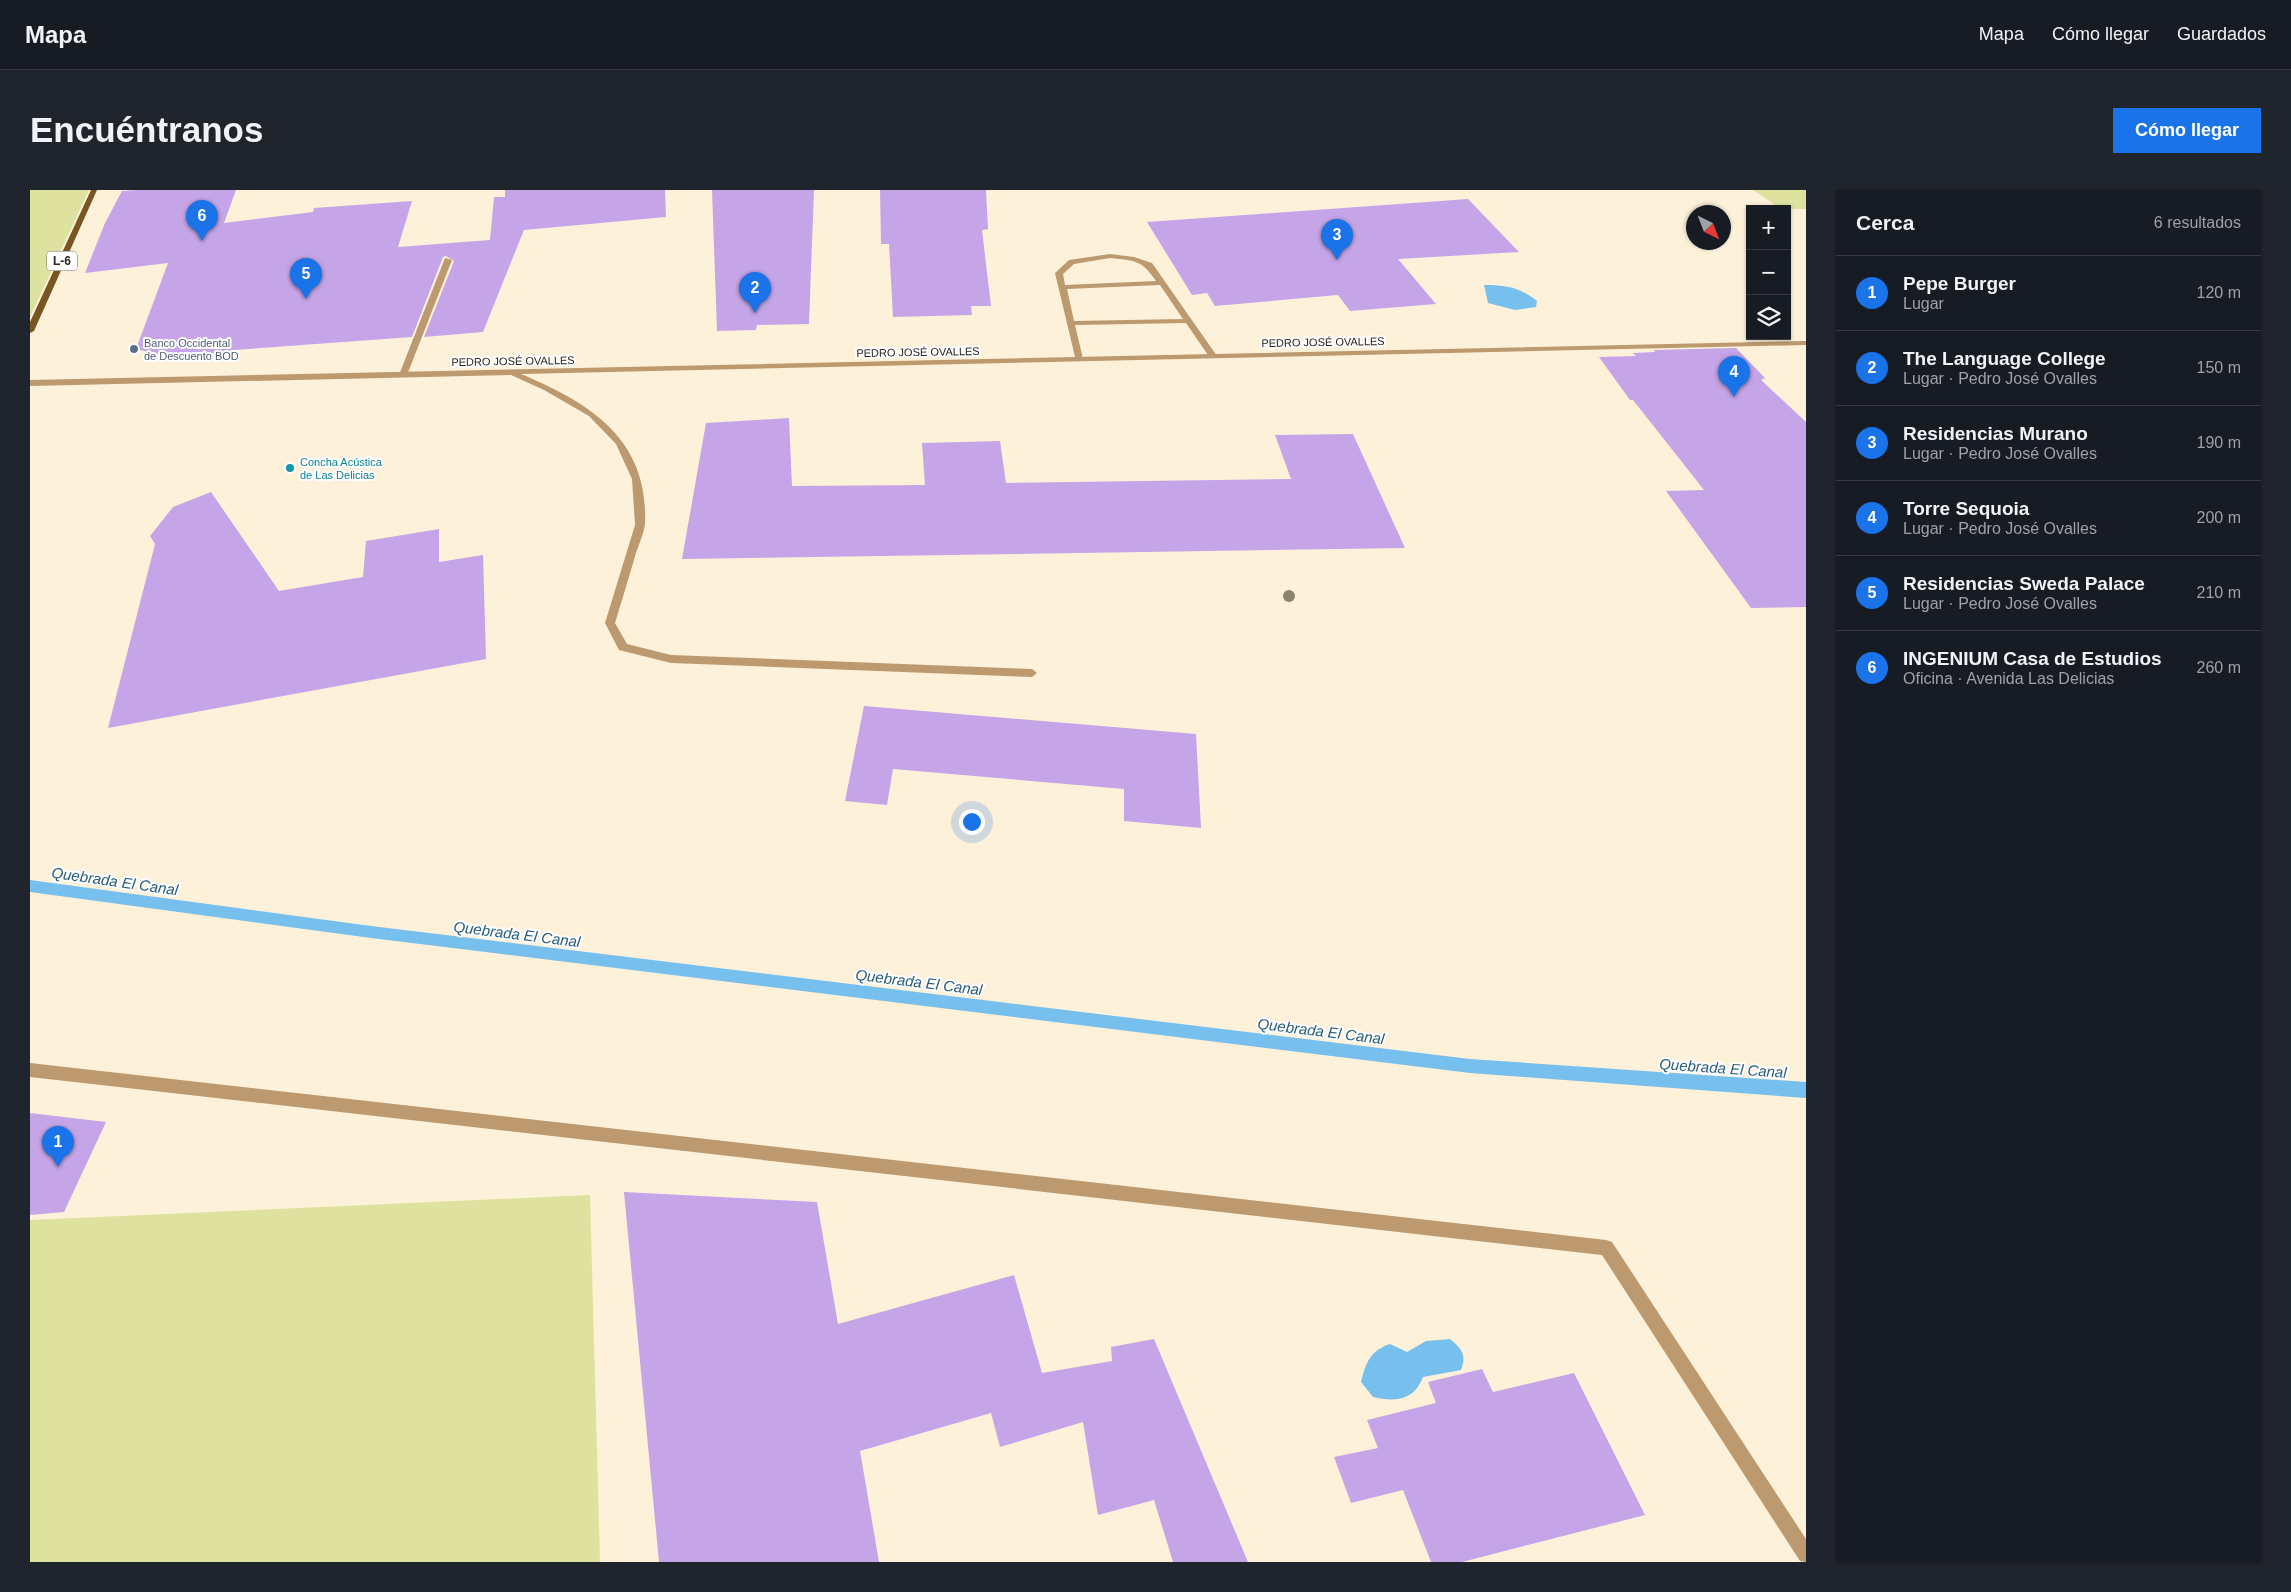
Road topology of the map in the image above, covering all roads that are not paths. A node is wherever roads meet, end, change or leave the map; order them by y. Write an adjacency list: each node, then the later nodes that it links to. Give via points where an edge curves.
1 (94, 190): 7 (main road, L-6)
2 (448, 260): 12 (street)
3 (1162, 284): 4 (street); 4 (street, via 1149,265 1110,256 1072,262 1059,273); 5 (street)
4 (1062, 287): 6 (street)
5 (1189, 322): 6 (street); 9 (street)
6 (1070, 323): 10 (street)
7 (30, 331)
8 (1805, 344): 9 (street, PEDRO JOSÉ OVALLES)
9 (1213, 356): 10 (street, PEDRO JOSÉ OVALLES)
10 (1079, 359): 11 (street, PEDRO JOSÉ OVALLES)
11 (508, 372): 12 (street, PEDRO JOSÉ OVALLES); 14 (street, via 547,388 592,414 620,443 637,479 640,525 610,623 623,646 671,659)
12 (403, 375): 13 (street, PEDRO JOSÉ OVALLES)
13 (30, 383)
14 (1032, 673)
15 (30, 1070): 16 (street, via 1606,1248)
16 (1806, 1555)

